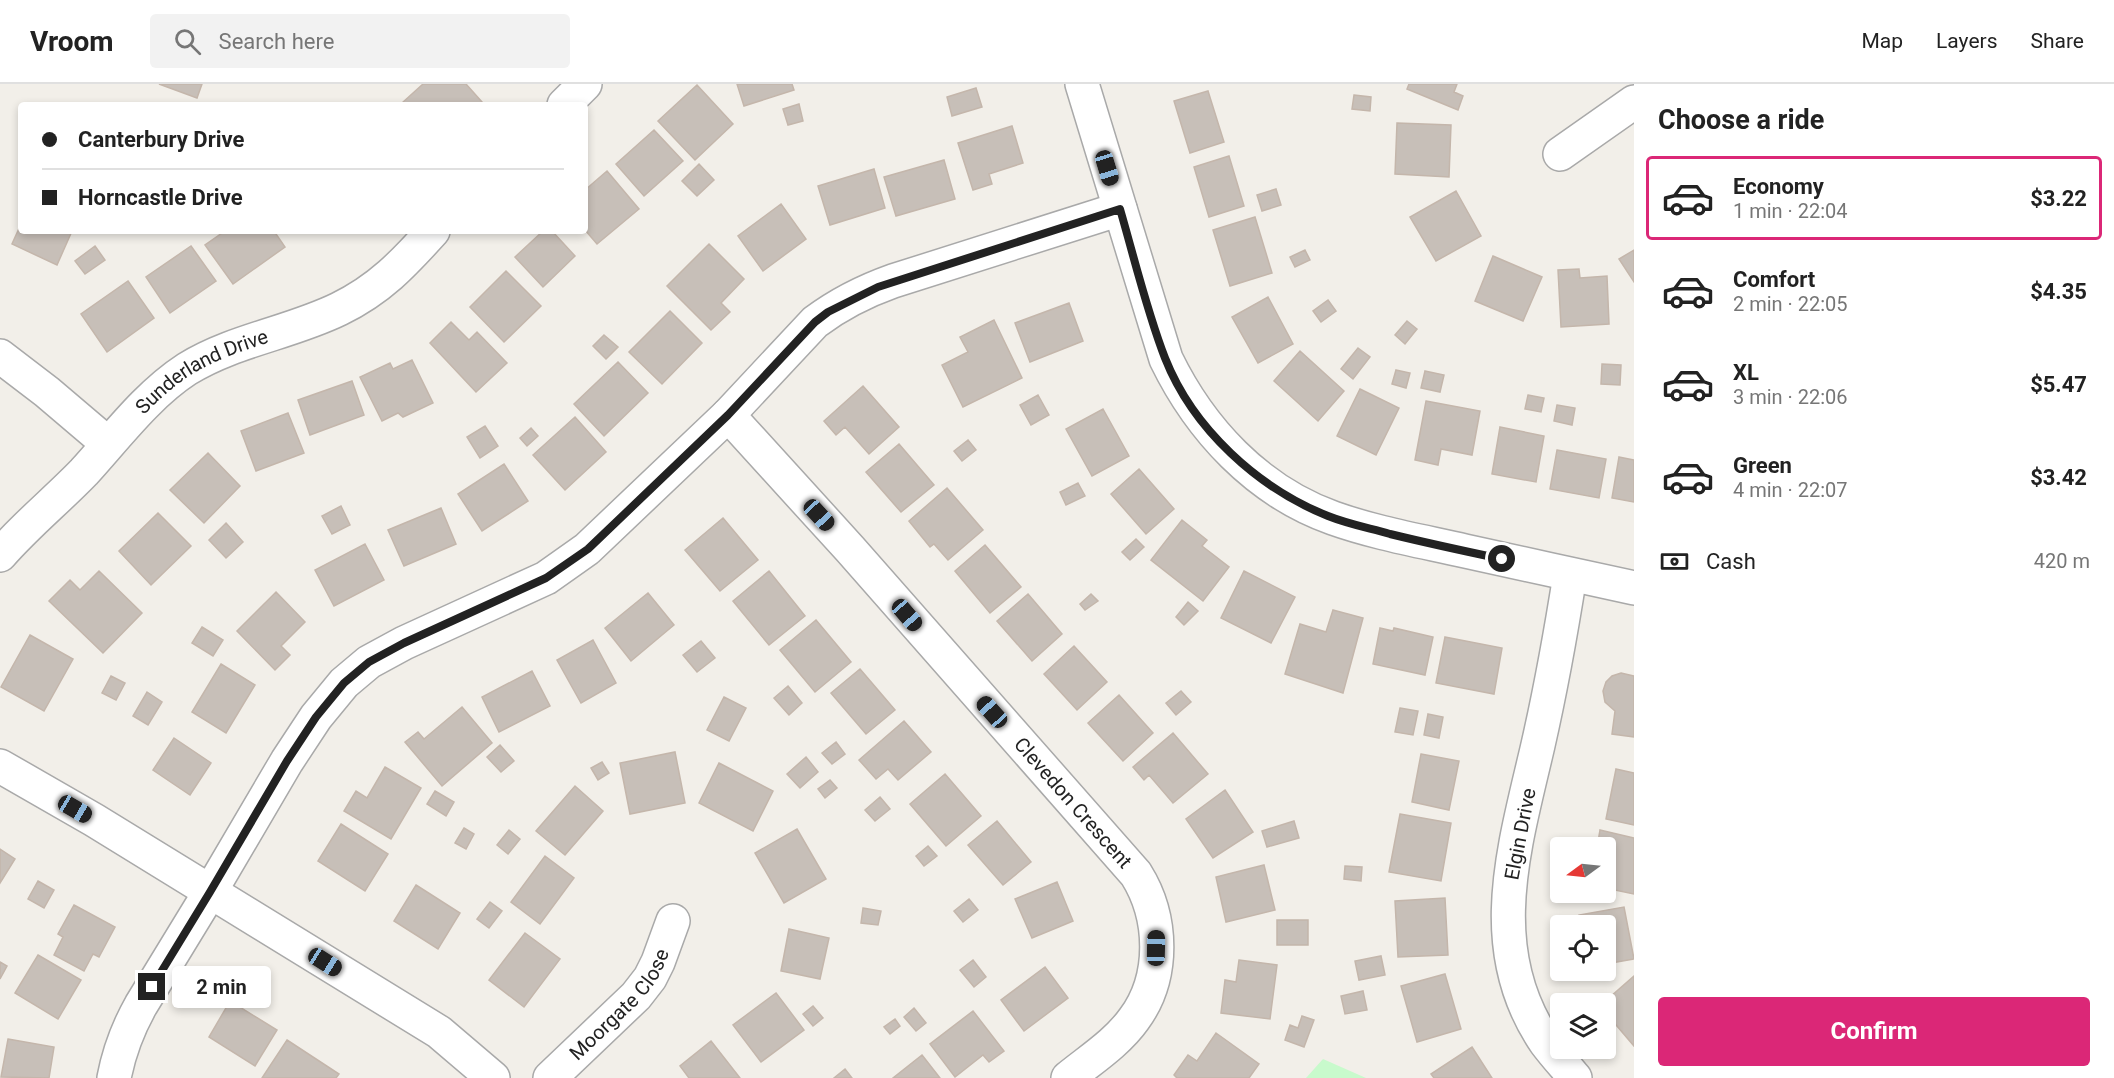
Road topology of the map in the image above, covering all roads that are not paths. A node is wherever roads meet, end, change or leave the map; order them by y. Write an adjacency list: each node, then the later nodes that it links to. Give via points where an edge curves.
1 (585, 84): 3 (street)
2 (1082, 84): 6 (street)
3 (567, 102)
4 (1634, 102): 5 (street)
5 (1560, 154)
6 (1120, 209): 9 (street, via 893,281 845,302 815,322); 12 (street, via 1161,345 1177,383 1212,432 1247,466 1300,503 1348,523)
7 (430, 234): 10 (street, Sunderland Drive, via 372,290 338,309 214,355 186,370)
8 (0, 356): 10 (street)
9 (728, 415): 15 (street, via 588,549 546,578 378,657 344,683 287,761); 20 (street, Clevedon Crescent, via 1136,874 1145,889 1156,932 1149,992 1125,1029)
10 (108, 443): 11 (street, Sunderland Drive)
11 (0, 555)
12 (1570, 574): 13 (street); 21 (street, Elgin Drive, via 1548,703 1513,855 1507,918 1513,968 1525,1003 1546,1043)
13 (1634, 588)
14 (0, 766): 15 (street)
15 (210, 892): 17 (street, via 130,1024); 18 (street, via 439,1032)
16 (673, 921): 19 (street, Moorgate Close, via 658,962 636,996)
17 (114, 1078)
18 (493, 1078)
19 (550, 1078)
20 (1068, 1078)
21 (1575, 1078)

